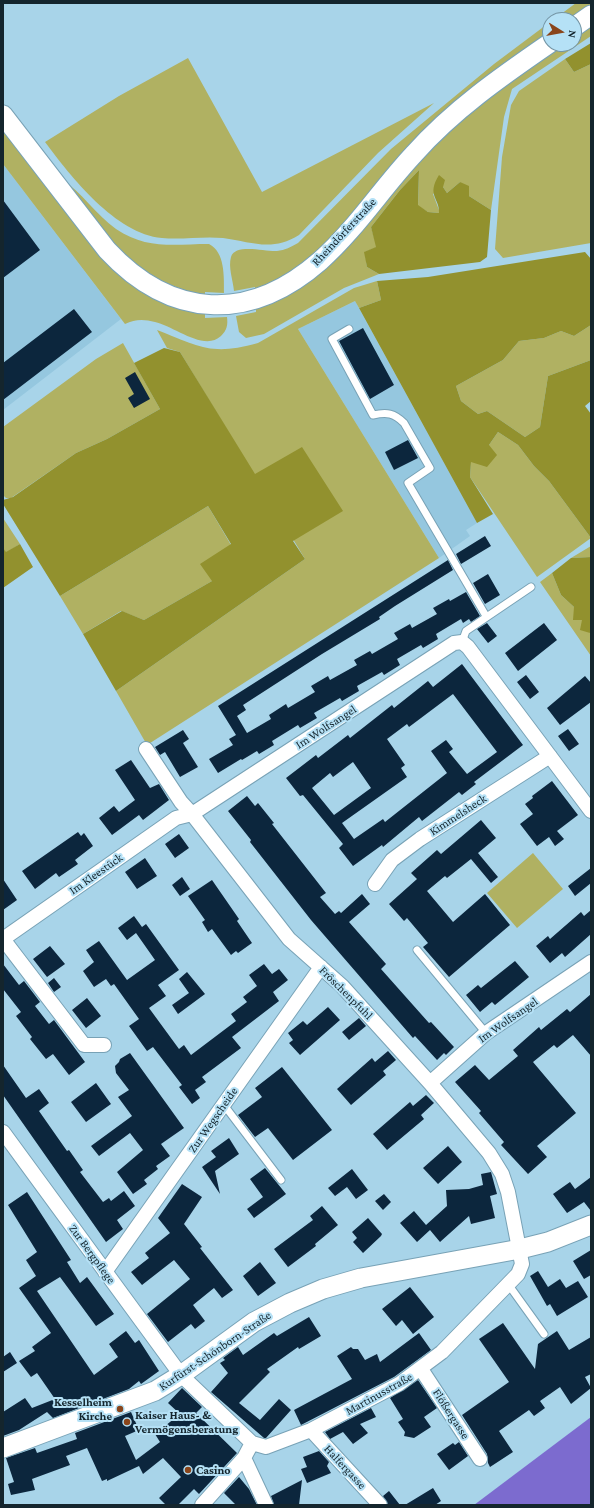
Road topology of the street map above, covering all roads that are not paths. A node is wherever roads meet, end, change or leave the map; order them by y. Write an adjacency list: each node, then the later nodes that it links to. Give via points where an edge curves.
1 (591, 15): 2 (main road)
2 (582, 21)
3 (542, 49): 4 (main road, Rheindörferstraße, via 447,121 414,153 350,229 321,259 284,287 256,299 238,303 205,305 183,300 140,281 122,267)
4 (3, 115)
5 (349, 329): 7 (lane, via 332,339 373,415 386,412 400,419 430,468 408,483)
6 (531, 587): 7 (lane)
7 (486, 616): 8 (lane, via 466,630)
8 (462, 642): 10 (street, via 468,646); 12 (street, Im Wolfsangel, via 454,643)
9 (146, 749): 12 (street, Fröschenpfuhl, via 181,802)
10 (550, 756): 11 (street); 13 (street, Kimmelsheck, via 420,839 392,860)
11 (591, 811)
12 (192, 814): 14 (street, Im Kleestück, via 176,818); 17 (street, Fröschenpfuhl, via 289,939)
13 (375, 884)
14 (3, 939): 19 (street, Im Kleestück, via 84,1045)
15 (417, 950): 18 (lane)
16 (591, 962): 18 (street, Im Wolfsangel)
17 (321, 967): 20 (street, Fröschenpfuhl, via 342,986); 21 (street, Zur Wegscheide)
18 (486, 1033): 20 (street, Im Wolfsangel)
19 (104, 1045)
20 (430, 1083): 25 (street, Fröschenpfuhl, via 489,1153 502,1174)
21 (224, 1105): 23 (lane); 26 (street, Zur Wegscheide)
22 (3, 1132): 26 (street, Zur Bergpflege)
23 (281, 1180)
24 (591, 1225): 25 (main road, Kurfürst-Schönborn-Straße, via 548,1242)
25 (520, 1249): 27 (street, Martinusstraße, via 522,1264 518,1274); 30 (main road, Kurfürst-Schönborn-Straße, via 361,1278 323,1289 254,1322)
26 (105, 1272): 30 (street, Zur Bergpflege)
27 (508, 1284): 28 (lane); 29 (street, Martinusstraße, via 442,1352)
28 (544, 1334)
29 (421, 1369): 31 (street, Martinusstraße, via 382,1394); 35 (street, Flößergasse)
30 (181, 1375): 32 (street, Zur Bergpflege); 33 (main road, Kurfürst-Schönborn-Straße, via 155,1391)
31 (311, 1430): 32 (street, Martinusstraße, via 266,1447); 38 (street, Halfergasse)
32 (252, 1443): 34 (street)
33 (3, 1448)
34 (244, 1458): 36 (street); 37 (street)
35 (480, 1459)
36 (202, 1505)
37 (266, 1505)
38 (380, 1505)

